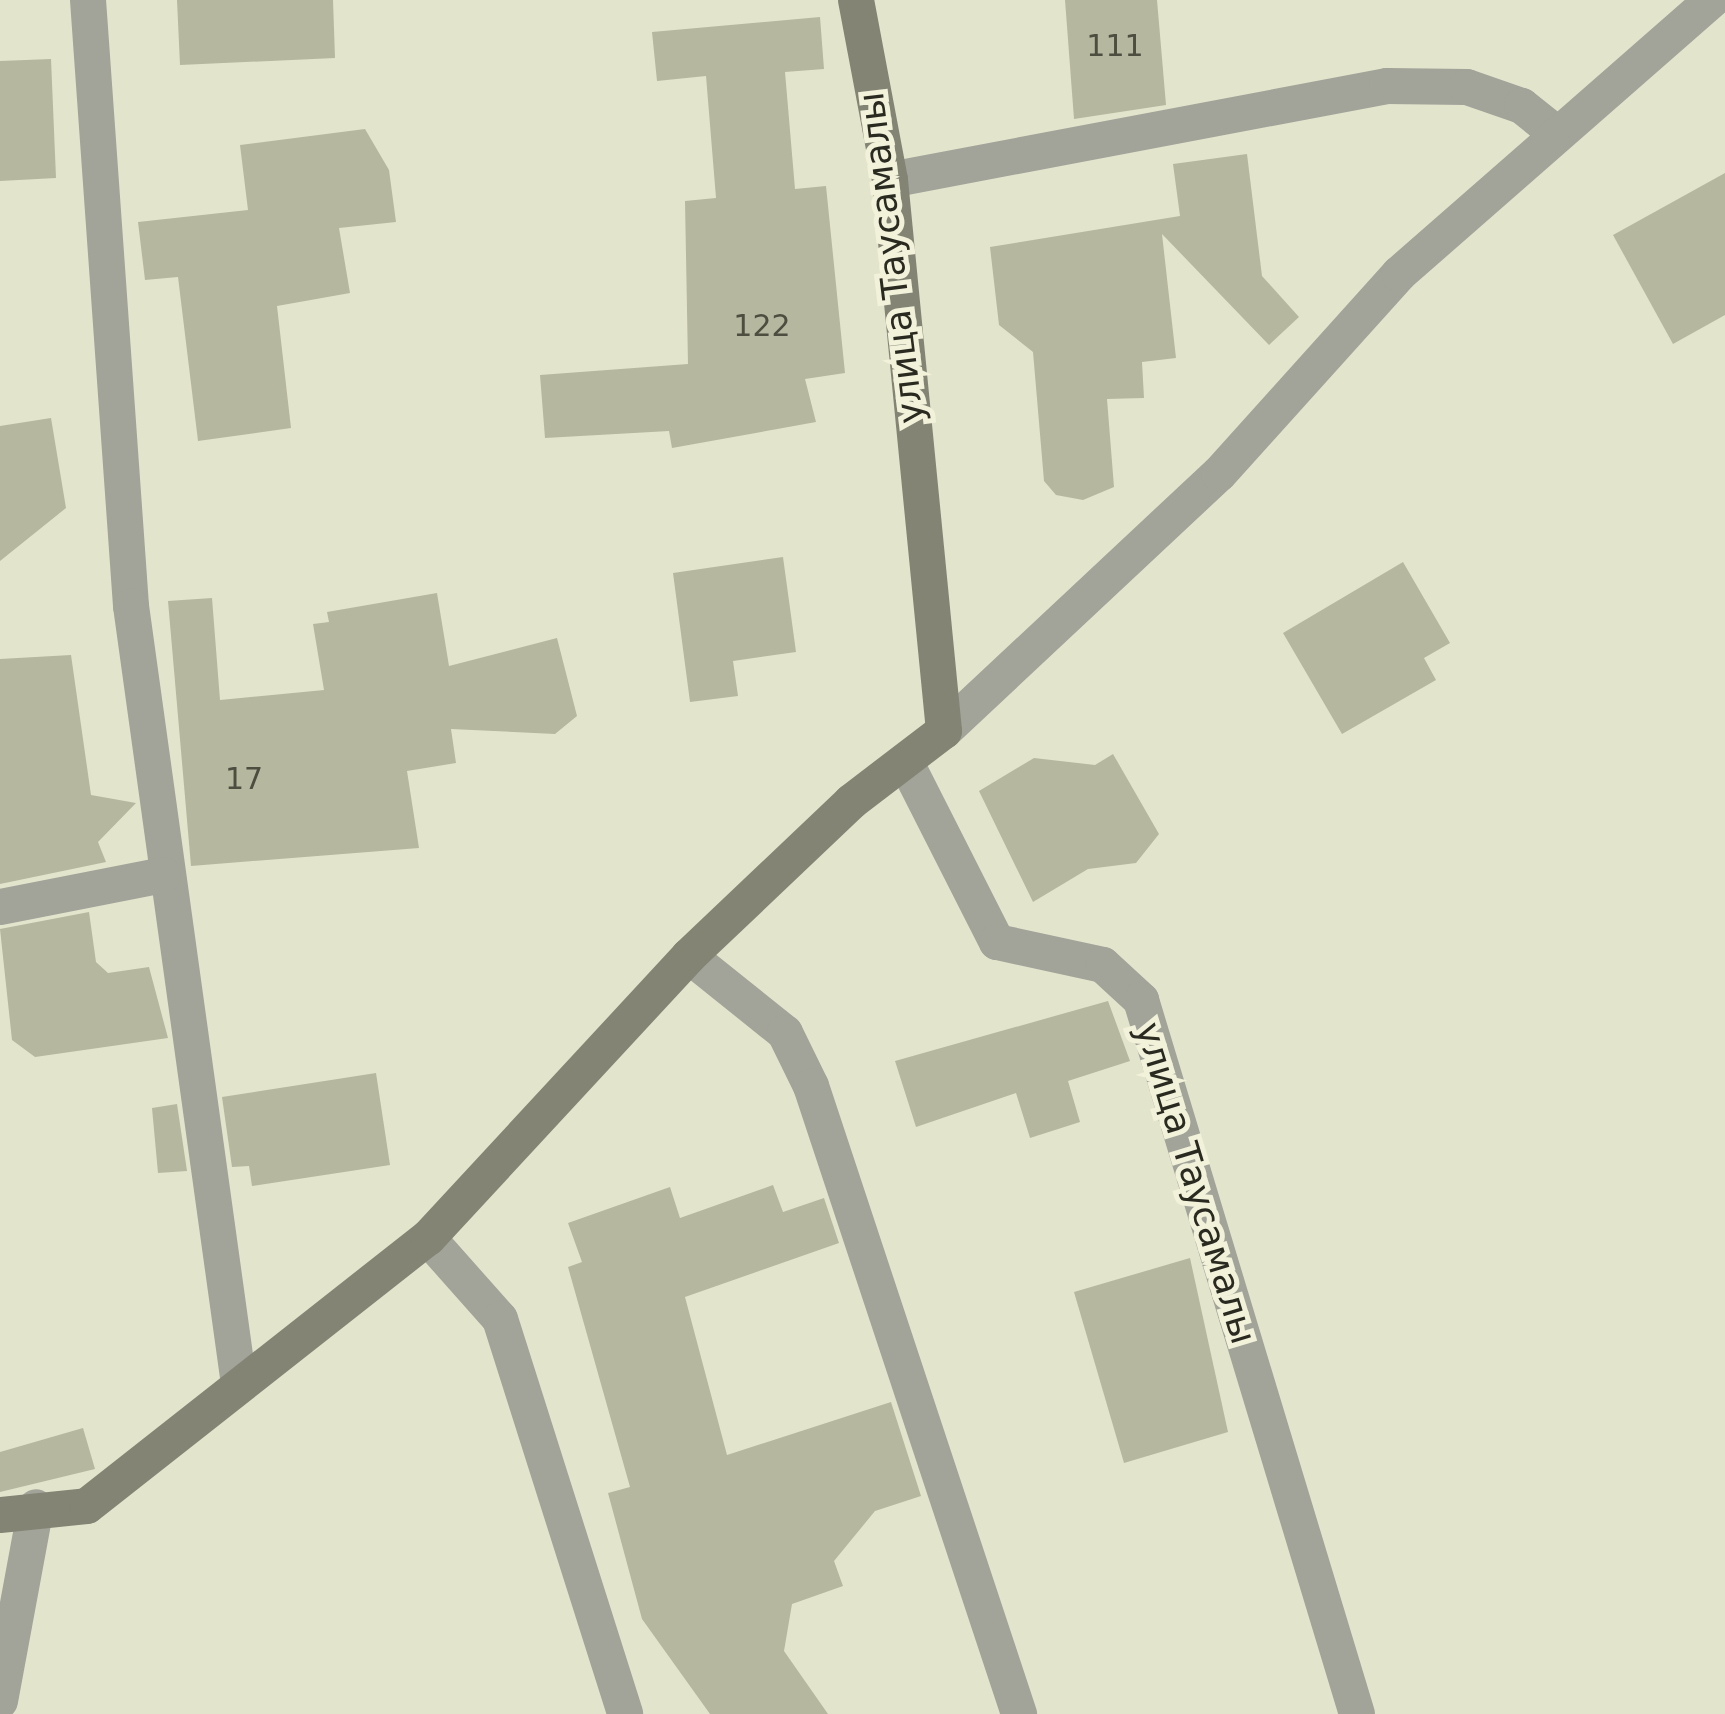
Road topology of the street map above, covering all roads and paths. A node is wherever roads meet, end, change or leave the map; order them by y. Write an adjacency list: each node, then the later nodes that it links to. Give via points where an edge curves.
1 (88, 0): 8 (street, via 131,606)
2 (856, 0): 5 (street, улица Таусамалы)
3 (1712, 0): 4 (street)
4 (1557, 134): 5 (street, via 1522,106 1467,87 1387,86); 6 (street, via 1399,274 1066,628)
5 (890, 180): 6 (street, улица Таусамалы)
6 (944, 731): 7 (street)
7 (905, 760): 10 (street); 17 (street, улица Таусамалы, via 997,942 1103,964 1141,1000)
8 (163, 874): 9 (street); 12 (street)
9 (0, 908)
10 (688, 956): 11 (street); 16 (street, via 785,1033 811,1086)
11 (428, 1238): 12 (street); 15 (street, via 500,1319)
12 (239, 1384): 13 (street, via 87,1506)
13 (18, 1511): 14 (street)
14 (0, 1701)
15 (625, 1714)
16 (1019, 1714)
17 (1357, 1714)

